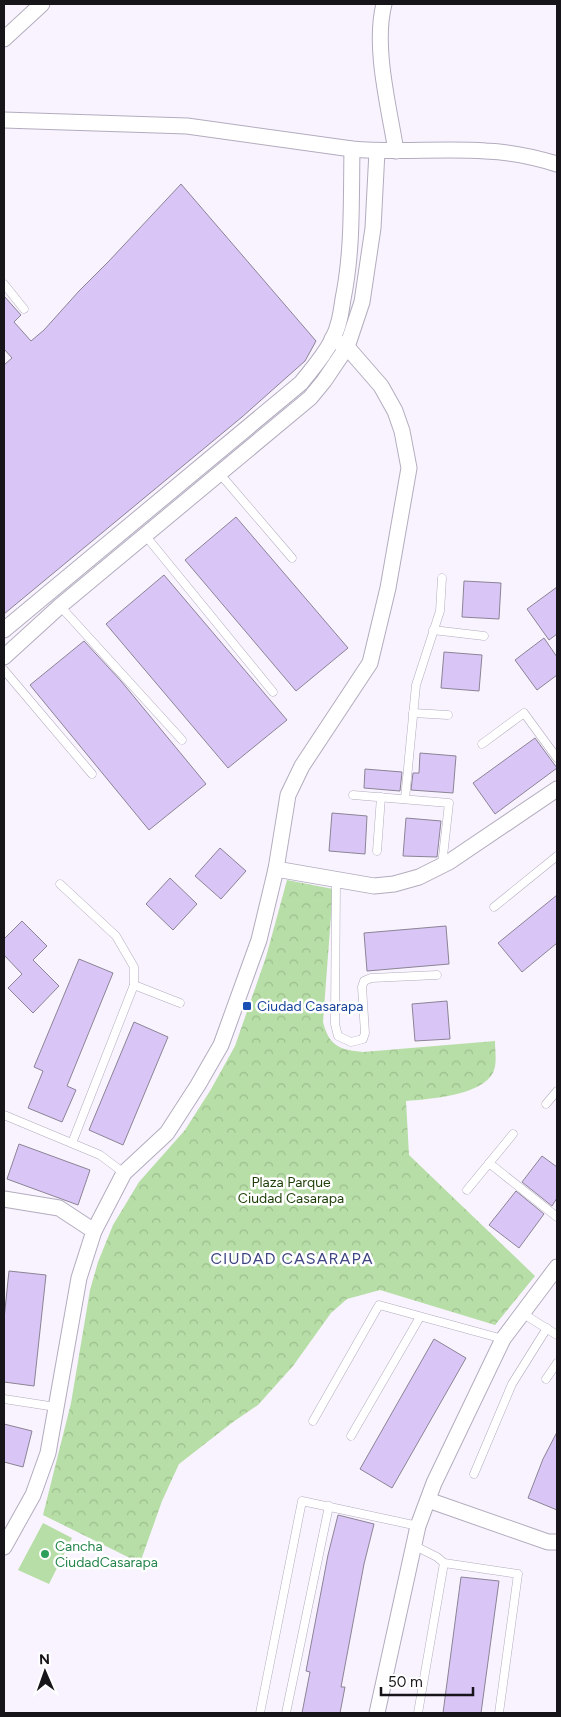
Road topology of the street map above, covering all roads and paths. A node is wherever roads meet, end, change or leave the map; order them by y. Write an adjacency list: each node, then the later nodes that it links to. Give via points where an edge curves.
1 (42, 4): 3 (street)
2 (384, 4): 7 (street, via 380,20 383,72)
3 (4, 39)
4 (4, 120): 5 (street, via 187,126)
5 (352, 150): 6 (street); 11 (street, via 347,278)
6 (377, 151): 7 (street); 12 (street, via 368,268 362,302)
7 (396, 151): 8 (street, via 487,151 519,154)
8 (557, 164)
9 (4, 284): 10 (lane)
10 (24, 309)
11 (332, 340): 12 (street); 18 (street, via 301,383)
12 (347, 347): 13 (street, via 310,398); 37 (street, via 381,386 395,411 409,468 388,588 370,663 302,766 288,795)
13 (220, 474): 14 (street); 15 (lane)
14 (145, 535): 17 (street); 23 (lane)
15 (292, 558)
16 (442, 578): 19 (lane, via 440,611)
17 (60, 606): 21 (street); 26 (lane)
18 (4, 630)
19 (434, 630): 20 (lane); 24 (lane, via 416,685)
20 (484, 636)
21 (4, 657)
22 (4, 670): 29 (lane)
23 (274, 692)
24 (413, 714): 25 (lane); 33 (lane)
25 (448, 715)
26 (182, 740)
27 (482, 744): 28 (lane, via 524,713)
28 (557, 758)
29 (92, 774)
30 (557, 789): 36 (street)
31 (353, 795): 32 (lane)
32 (381, 797): 33 (lane); 34 (lane)
33 (405, 799): 36 (lane, via 449,803)
34 (377, 851)
35 (557, 856): 40 (lane)
36 (442, 865): 38 (street, via 419,878 394,884 374,886)
37 (276, 869): 38 (street); 50 (street, via 259,940 221,1045 167,1133)
38 (336, 880): 41 (lane, via 335,1024 338,1036 351,1042 363,1039 364,981)
39 (60, 884): 42 (lane, via 116,936 134,967)
40 (494, 907)
41 (437, 975)
42 (134, 985): 43 (lane); 48 (lane)
43 (180, 1003)
44 (557, 1091): 45 (lane)
45 (546, 1104)
46 (4, 1115): 48 (lane)
47 (513, 1134): 49 (lane)
48 (72, 1143): 50 (lane, via 100,1155)
49 (489, 1163): 51 (lane); 53 (lane)
50 (124, 1173): 54 (street)
51 (467, 1190)
52 (4, 1199): 54 (street, via 59,1208)
53 (557, 1217)
54 (94, 1230): 64 (street, via 79,1278)
55 (557, 1266): 56 (street)
56 (522, 1314): 58 (lane); 60 (street)
57 (420, 1317): 60 (lane); 65 (lane, via 379,1305); 66 (lane)
58 (547, 1328): 59 (lane); 67 (lane, via 512,1384)
59 (557, 1335)
60 (503, 1339): 68 (street)
61 (557, 1363): 62 (lane)
62 (546, 1379)
63 (4, 1399): 64 (lane)
64 (56, 1407): 73 (street, via 48,1453 33,1495)
65 (313, 1421)
66 (351, 1436)
67 (474, 1474)
68 (428, 1500): 70 (street); 71 (street, via 548,1542)
69 (329, 1506): 70 (lane); 75 (lane, via 302,1501); 76 (lane)
70 (418, 1526): 72 (street)
71 (557, 1542)
72 (414, 1546): 74 (lane, via 437,1556); 77 (street)
73 (4, 1547)
74 (444, 1563): 78 (lane); 79 (lane, via 518,1574)
75 (260, 1713)
76 (286, 1713)
77 (377, 1713)
78 (418, 1713)
79 (499, 1713)

